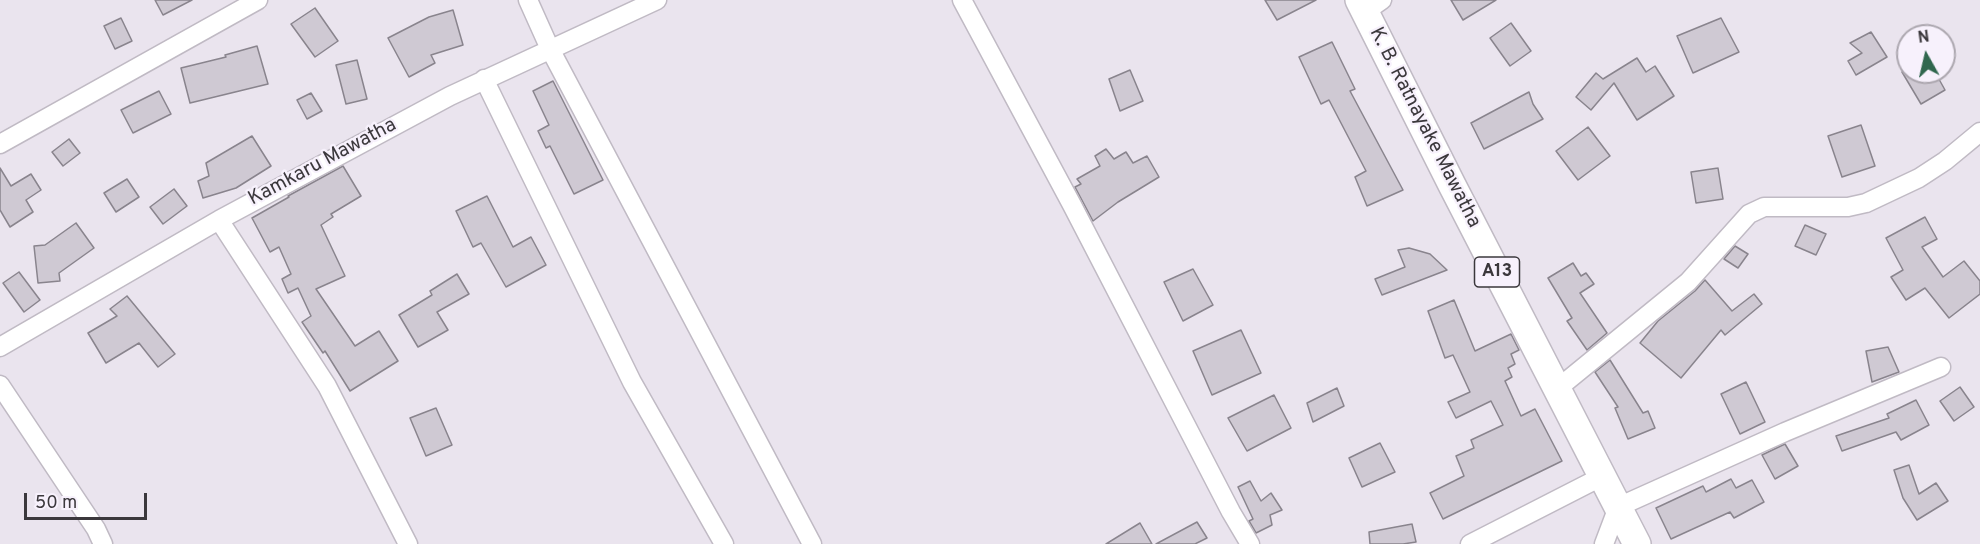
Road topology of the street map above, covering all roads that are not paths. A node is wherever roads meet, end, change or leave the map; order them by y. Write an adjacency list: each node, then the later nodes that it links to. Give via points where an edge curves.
1 (258, 0): 9 (street)
2 (528, 0): 6 (street)
3 (657, 0): 6 (street, Kamkaru Mawatha)
4 (962, 0): 21 (street)
5 (1369, 4): 14 (highway, K. B. Ratnayake Mawatha / A13, via 1452,185)
6 (550, 49): 7 (street, Kamkaru Mawatha); 20 (street)
7 (484, 79): 10 (street, Kamkaru Mawatha); 19 (street, via 632,382)
8 (1980, 132): 14 (street, via 1919,178 1866,203 1848,207 1764,207 1749,214 1688,282)
9 (0, 144)
10 (219, 219): 11 (street, Kamkaru Mawatha); 18 (street, via 327,386)
11 (0, 347)
12 (1941, 367): 16 (street)
13 (0, 385): 17 (street)
14 (1557, 389): 15 (highway, K. B. Ratnayake Mawatha / A13)
15 (1603, 476): 16 (highway, K. B. Ratnayake Mawatha / A13); 22 (street)
16 (1618, 507): 23 (street); 24 (highway, K. B. Ratnayake Mawatha / A13)
17 (103, 544)
18 (408, 544)
19 (724, 544)
20 (812, 544)
21 (1250, 544)
22 (1470, 544)
23 (1604, 544)
24 (1637, 544)

